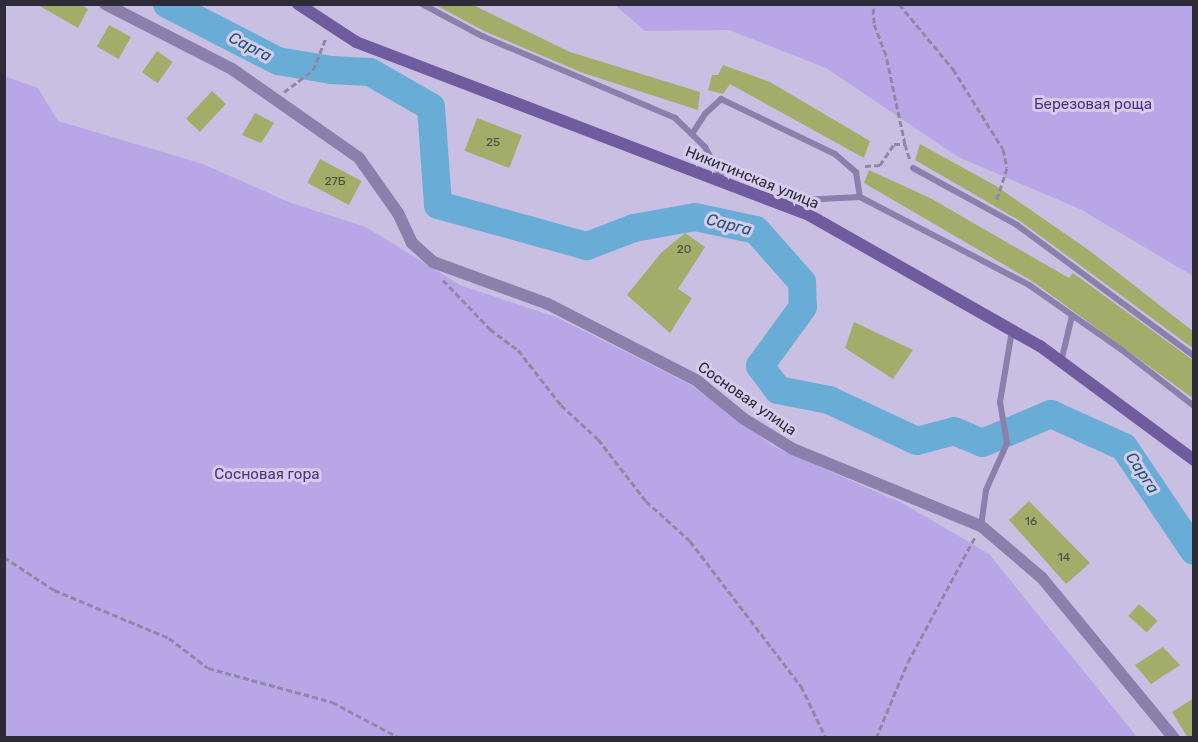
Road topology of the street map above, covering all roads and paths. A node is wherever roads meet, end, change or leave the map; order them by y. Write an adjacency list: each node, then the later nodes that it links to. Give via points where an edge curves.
1 (105, 4): 7 (street, via 232,69)
2 (297, 4): 6 (street, Никитинская улица)
3 (422, 4): 8 (lane, via 482,36 675,118)
4 (873, 4): 10 (path, via 874,23 886,55 905,144 894,144 879,165 867,164)
5 (899, 4): 14 (path, via 953,69 1004,148 1007,168)
6 (331, 26): 7 (path, via 313,70 299,77); 11 (street, Никитинская улица, via 356,42)
7 (275, 102): 15 (street, via 359,158 376,178 412,243)
8 (692, 134): 10 (lane, via 721,99 835,154); 11 (lane, via 705,147)
9 (913, 168): 14 (lane)
10 (856, 172): 12 (lane)
11 (725, 183): 13 (street, Никитинская улица)
12 (860, 196): 13 (lane); 16 (lane, via 989,262)
13 (775, 202): 17 (street, Никитинская улица, via 809,215)
14 (993, 212): 18 (lane, via 1017,225)
15 (433, 262): 22 (street, Сосновая улица, via 548,304 696,380 744,419 793,449); 25 (path, via 447,288 525,357 561,405 598,438 646,501 690,541 801,686)
16 (1072, 316): 19 (lane); 20 (lane)
17 (1011, 330): 19 (street, Никитинская улица); 22 (lane, via 1000,402 1007,443 986,490)
18 (1194, 356)
19 (1061, 362): 21 (street, Никитинская улица)
20 (1194, 406)
21 (1194, 460)
22 (981, 526): 26 (path, via 908,662); 27 (street, Сосновая улица, via 1042,578)
23 (4, 557): 24 (path, via 54,590 169,638 208,668 332,702)
24 (400, 738)
25 (826, 738)
26 (876, 738)
27 (1173, 738)

